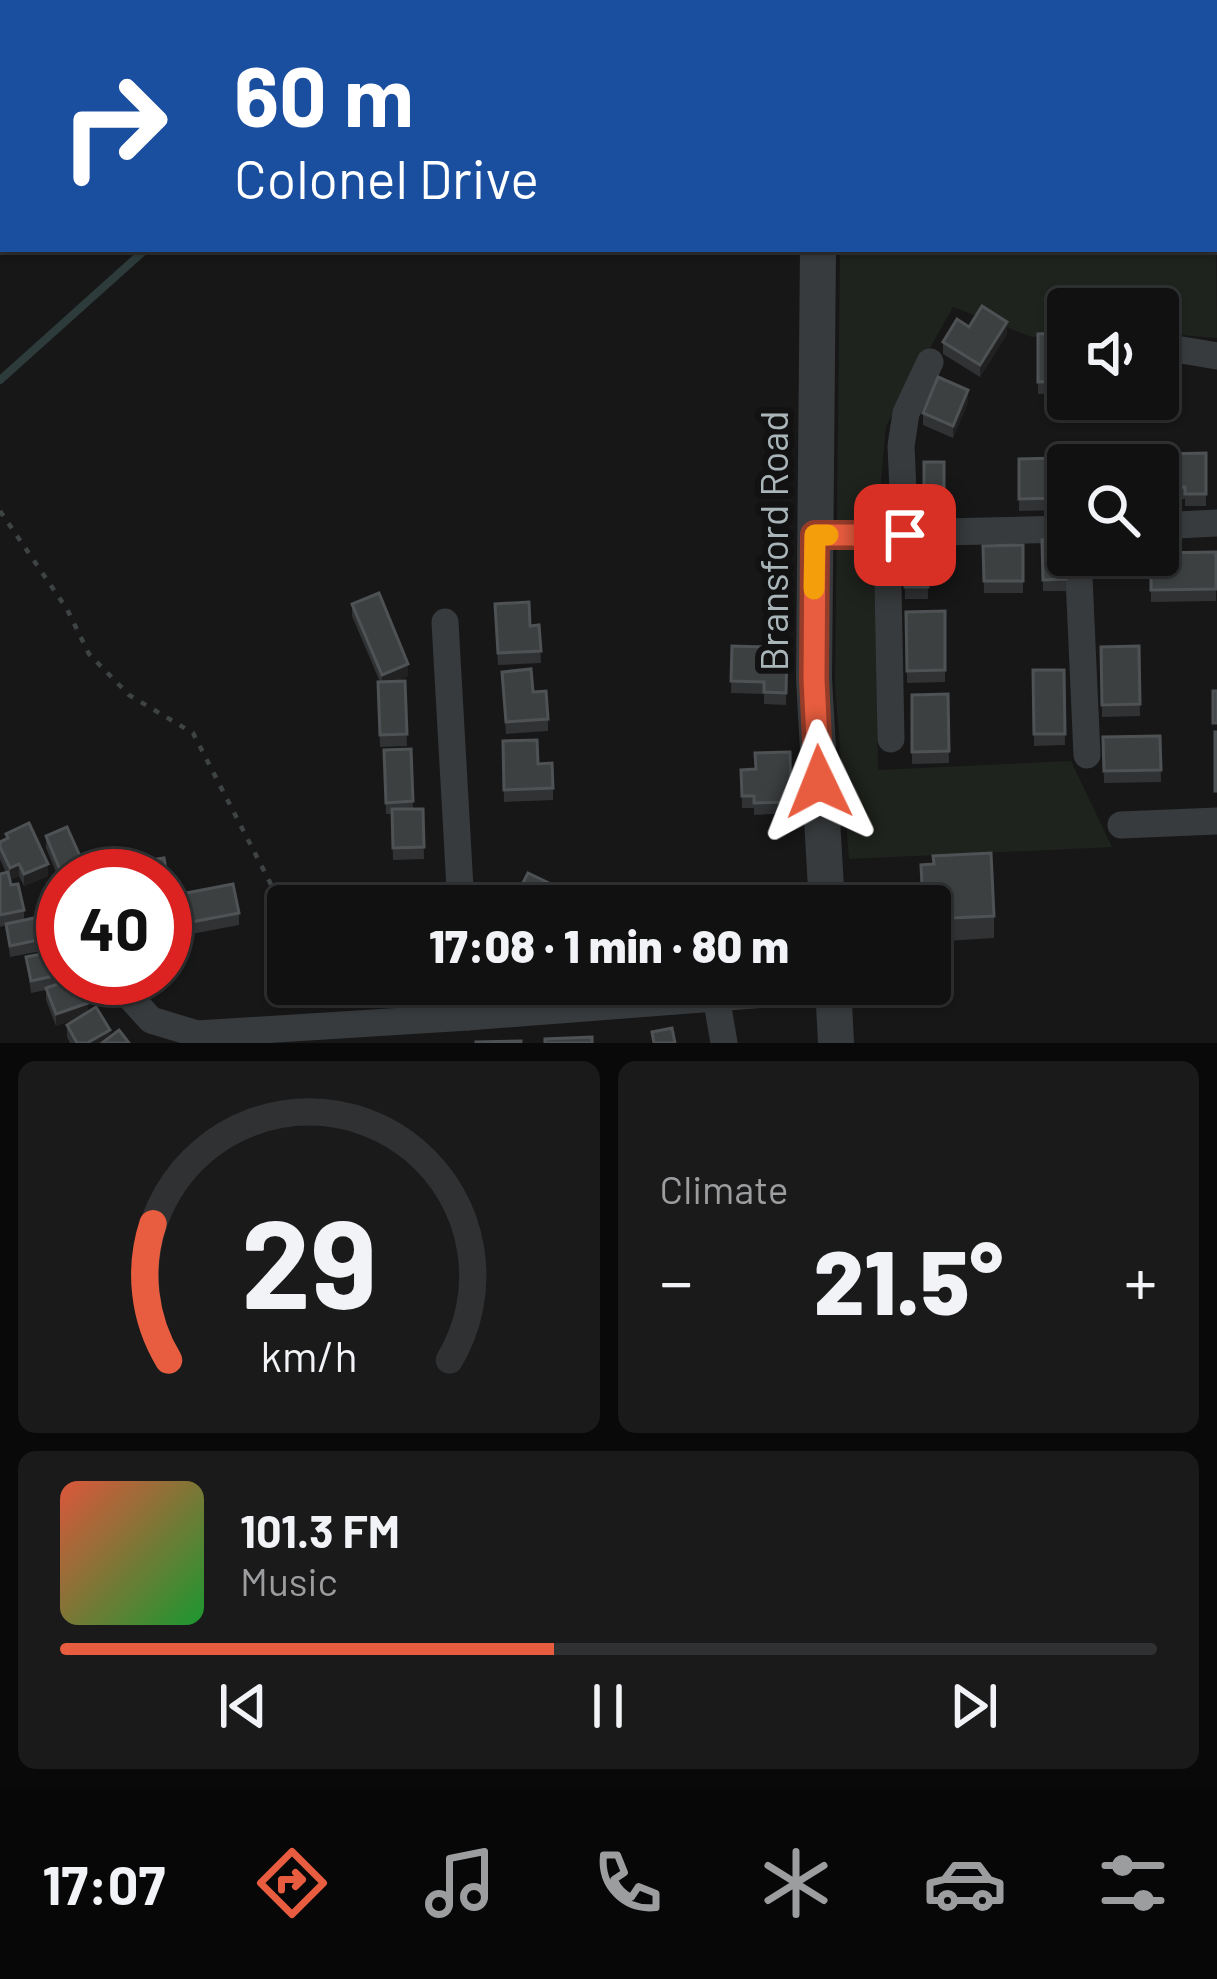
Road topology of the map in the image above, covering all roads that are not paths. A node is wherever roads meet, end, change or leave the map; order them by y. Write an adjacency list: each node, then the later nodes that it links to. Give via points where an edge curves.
1 (818, 252): 8 (street, Bransford Road)
2 (1179, 350): 3 (street)
3 (1217, 356)
4 (930, 362): 9 (street, via 906,413)
5 (1217, 523): 6 (street)
6 (1179, 525)
7 (1047, 531): 9 (street)
8 (815, 535): 9 (street); 17 (street, Bransford Road)
9 (896, 535): 12 (street)
10 (1079, 576): 13 (street)
11 (445, 622): 16 (street)
12 (891, 739)
13 (1087, 755)
14 (1217, 821): 15 (street)
15 (1120, 825)
16 (460, 885)
17 (826, 885)
18 (138, 1005): 23 (street, via 151,1020 197,1034)
19 (467, 1005): 23 (street)
20 (610, 1005): 23 (street)
21 (718, 1005): 24 (street)
22 (834, 1005): 25 (street)
23 (468, 1017)
24 (724, 1043)
25 (836, 1043)

